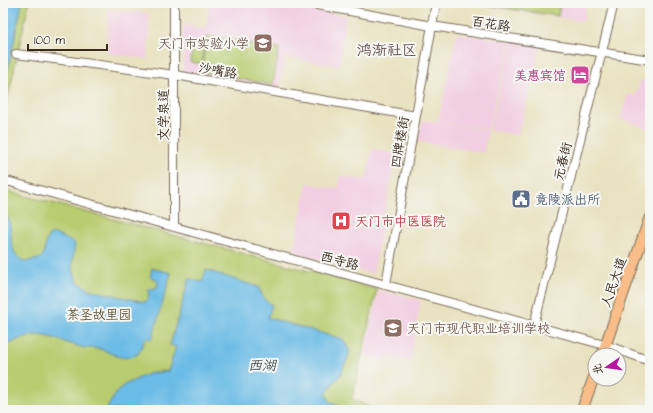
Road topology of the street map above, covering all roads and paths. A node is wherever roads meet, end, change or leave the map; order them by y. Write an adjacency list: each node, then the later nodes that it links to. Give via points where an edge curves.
1 (174, 3): 9 (street, 文学泉道)
2 (306, 3): 5 (street, 百花路)
3 (436, 3): 5 (street, 四牌楼街)
4 (614, 3): 6 (street, 元春街)
5 (432, 26): 6 (street, 百花路); 10 (street, 四牌楼街)
6 (601, 51): 8 (street, 百花路); 16 (street, 元春街)
7 (16, 54): 9 (street, 沙嘴路)
8 (650, 60)
9 (175, 75): 10 (street, 沙嘴路); 14 (street, 文学泉道)
10 (416, 116): 15 (street, 四牌楼街)
11 (3, 180): 14 (street, 西寺路)
12 (650, 217): 18 (main road, 人民大道)
13 (650, 226): 19 (main road, 人民大道)
14 (174, 227): 15 (street, 西寺路)
15 (386, 284): 16 (street, 西寺路)
16 (534, 325): 17 (street, 西寺路)
17 (603, 347)
18 (606, 347)
19 (606, 347)
20 (627, 354): 21 (street, 西寺路)
21 (650, 361)
22 (592, 387): 24 (main road)
23 (594, 387): 24 (main road)
24 (586, 410)

